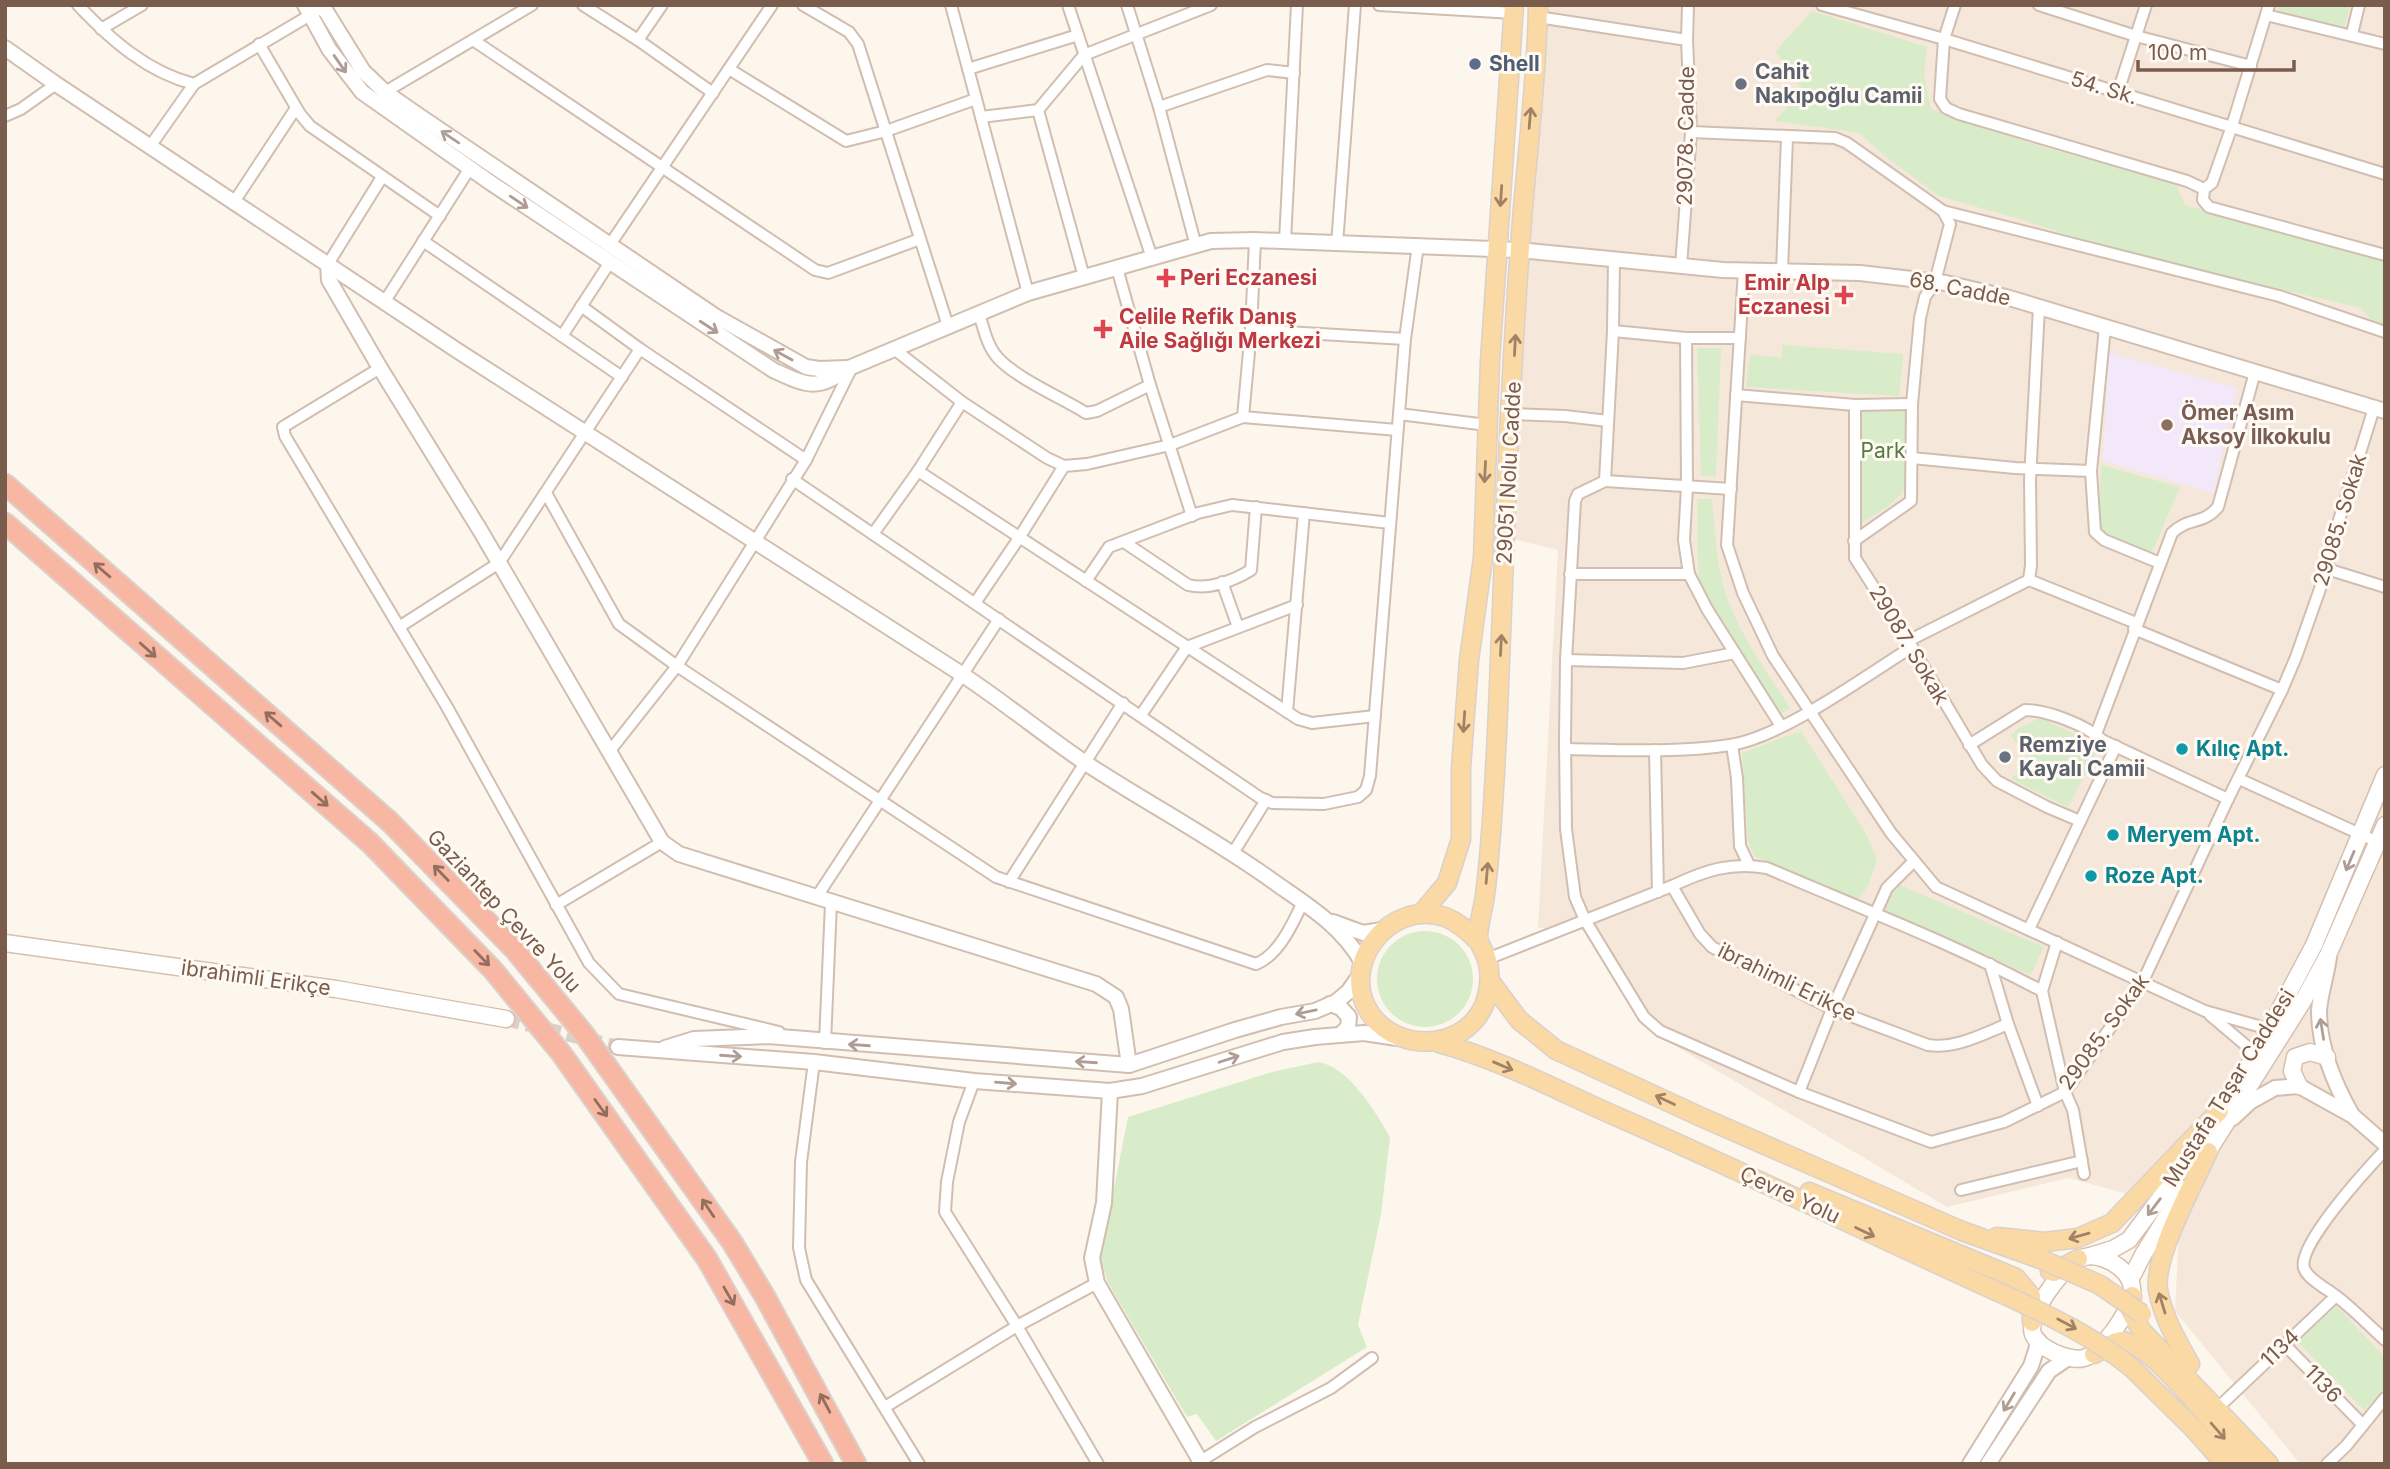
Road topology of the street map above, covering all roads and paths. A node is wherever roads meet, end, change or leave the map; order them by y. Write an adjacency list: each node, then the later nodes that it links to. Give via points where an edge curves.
1 (78, 5): 26 (street)
2 (142, 5): 26 (street)
3 (532, 5): 32 (street)
4 (583, 5): 33 (street)
5 (662, 5): 33 (street)
6 (772, 5): 40 (street)
7 (803, 5): 55 (street, via 849,32 858,44)
8 (951, 5): 41 (street)
9 (1068, 5): 28 (street)
10 (1127, 5): 29 (street)
11 (1211, 5): 29 (street)
12 (1297, 5): 42 (street)
13 (1355, 5): 71 (street)
14 (1379, 5): 21 (street)
15 (1688, 5): 34 (street, 29078. Cadde)
16 (1822, 5): 31 (street, 54. Sk.)
17 (1955, 5): 31 (street)
18 (2039, 5): 30 (street)
19 (2146, 5): 30 (street)
20 (2359, 5): 27 (street)
21 (1442, 7): 23 (street)
22 (317, 8): 35 (street); 45 (street, via 363,71); 60 (street, 68. Cadde, one-way to 60, via 330,48 362,92)
23 (1514, 9): 75 (main road, 29051 Nolu Cadde, one-way to 75)
24 (2268, 10): 27 (street); 39 (street)
25 (1538, 11): 34 (street); 76 (main road, 29051 Nolu Cadde, one-way to 25)
26 (101, 29): 44 (street, via 153,68)
27 (2352, 34): 36 (street)
28 (1078, 35): 38 (street); 41 (street)
29 (1136, 35): 38 (street); 49 (street)
30 (2136, 36): 39 (street); 46 (street)
31 (1944, 39): 46 (street, 54. Sk.); 63 (street, via 1940,99 1946,108)
32 (473, 40): 45 (street); 59 (street)
33 (638, 40): 47 (street)
34 (1687, 40): 56 (street, 29078. Cadde)
35 (259, 44): 44 (street); 50 (street)
36 (2385, 44)
37 (5, 48): 43 (street)
38 (1084, 55): 51 (street); 78 (street)
39 (2251, 66): 54 (street)
40 (729, 69): 47 (street); 55 (street, via 846,141)
41 (968, 69): 48 (street)
42 (1294, 73): 49 (street, via 1267,70); 70 (street)
43 (56, 84): 52 (street); 58 (street)
44 (194, 84): 58 (street)
45 (385, 92): 72 (street, one-way to 45)
46 (2118, 92): 54 (street, 54. Sk.)
47 (713, 93): 59 (street)
48 (976, 99): 53 (street); 55 (street)
49 (1159, 107): 73 (street)
50 (296, 108): 62 (street, via 318,134); 64 (street)
51 (1038, 110): 53 (street); 86 (street)
52 (5, 116)
53 (981, 117): 88 (street)
54 (2232, 126): 61 (street, 54. Sk.); 63 (street, via 2212,183)
55 (886, 131): 67 (street)
56 (1691, 132): 57 (street); 82 (street, 29078. Cadde)
57 (1787, 137): 65 (street, via 1835,138); 85 (street)
58 (151, 145): 64 (street)
59 (664, 167): 67 (street, via 815,270 828,272); 72 (street)
60 (470, 168): 66 (street); 80 (street, 68. Cadde, one-way to 80)
61 (2385, 174)
62 (382, 177): 66 (street); 81 (street)
63 (2204, 189): 77 (street, via 2203,200 2209,207)
64 (234, 202): 81 (street)
65 (1943, 211): 87 (street, via 1950,225); 97 (street, via 2279,296)
66 (440, 216): 69 (street)
67 (920, 239): 93 (street)
68 (1255, 240): 70 (street, 68. Cadde); 73 (street, 68. Cadde); 95 (street)
69 (423, 242): 89 (street); 98 (street)
70 (1285, 242): 71 (street, 68. Cadde)
71 (1337, 244): 74 (street, 68. Cadde)
72 (609, 246): 105 (street, one-way to 72, via 819,369 795,362)
73 (1196, 246): 78 (street, 68. Cadde)
74 (1418, 246): 75 (street, 68. Cadde); 101 (street)
75 (1497, 250): 76 (street, 68. Cadde); 118 (main road, 29051 Nolu Cadde)
76 (1519, 250): 79 (street, 68. Cadde); 115 (main road, 29051 Nolu Cadde, one-way to 76)
77 (2385, 255)
78 (1152, 258): 83 (street, 68. Cadde)
79 (1614, 259): 82 (street, 68. Cadde); 96 (street)
80 (610, 262): 90 (street); 105 (street, 68. Cadde, one-way to 105, via 796,381 828,383)
81 (328, 264): 89 (street); 104 (street, via 329,280)
82 (1681, 266): 84 (street, 68. Cadde)
83 (1117, 268): 86 (street, 68. Cadde); 108 (street)
84 (1744, 270): 85 (street, 68. Cadde); 100 (street)
85 (1782, 271): 87 (street, 68. Cadde, via 1860,273)
86 (1084, 277): 88 (street, 68. Cadde)
87 (1935, 282): 91 (street, 68. Cadde); 111 (street, via 1920,318)
88 (1028, 293): 92 (street, 68. Cadde)
89 (385, 301): 120 (street)
90 (581, 306): 98 (street); 102 (street)
91 (2039, 307): 94 (street, 68. Cadde); 125 (street)
92 (979, 314): 93 (street, 68. Cadde); 108 (street, via 990,346 1003,363 1086,412)
93 (948, 326): 103 (street, 68. Cadde)
94 (2105, 327): 106 (street, 68. Cadde); 127 (street)
95 (1251, 330): 101 (street); 116 (street)
96 (1613, 331): 99 (street); 117 (street)
97 (2385, 332)
98 (562, 336): 107 (street)
99 (1686, 338): 100 (street); 131 (street)
100 (1740, 338): 109 (street)
101 (1405, 339): 114 (street)
102 (640, 349): 107 (street); 123 (street)
103 (894, 349): 105 (street, 68. Cadde); 110 (street)
104 (380, 368): 144 (street); 157 (street, via 283,427)
105 (850, 368): 123 (street)
106 (2255, 372): 113 (street, 68. Cadde); 145 (street, via 2218,507 2201,521 2180,524)
107 (622, 377): 120 (street)
108 (1150, 385): 121 (street)
109 (1736, 395): 112 (street); 132 (street)
110 (962, 402): 124 (street); 126 (street)
111 (1912, 404): 112 (street); 122 (street)
112 (1855, 405): 142 (street, 29087. Sokak)
113 (2379, 410): 146 (street, 29085. Sokak)
114 (1399, 414): 118 (street); 119 (street)
115 (1512, 414): 117 (street); 205 (main road, 29051 Nolu Cadde, one-way to 115, via 1494,780)
116 (1243, 417): 119 (street); 121 (street)
117 (1608, 421): 129 (street)
118 (1488, 425): 199 (main road, 29051 Nolu Cadde, one-way to 199, via 1483,558 1462,755 1461,839 1447,883)
119 (1397, 429): 138 (street)
120 (586, 432): 133 (street); 141 (street)
121 (1170, 445): 124 (street); 136 (street)
122 (1912, 458): 125 (street); 142 (street, via 1911,501)
123 (806, 460): 128 (street)
124 (1064, 466): 140 (street)
125 (2031, 469): 127 (street); 149 (street)
126 (918, 471): 139 (street); 140 (street)
127 (2091, 471): 145 (street, via 2095,532)
128 (792, 479): 139 (street); 141 (street)
129 (1605, 481): 131 (street); 147 (street, 29085. Sokak, via 1578,494 1575,501)
130 (5, 484): 267 (highway, Gaziantep Çevre Yolu, one-way to 130, via 732,1242 584,1034 514,949 390,822)
131 (1687, 487): 132 (street); 148 (street, via 1684,540)
132 (1731, 489): 167 (street, via 1727,545 1743,593 1773,656)
133 (545, 494): 144 (street); 163 (street, via 614,618)
134 (1256, 508): 135 (street); 136 (street, via 1232,505); 151 (street, via 1251,570)
135 (1304, 513): 138 (street); 154 (street)
136 (1192, 516): 143 (street)
137 (5, 523): 266 (highway, one-way to 266, via 370,844 493,970 561,1053 708,1259)
138 (1390, 523): 170 (street)
139 (873, 534): 153 (street)
140 (1019, 538): 150 (street); 153 (street)
141 (754, 540): 163 (street); 164 (street)
142 (1854, 541): 159 (street, 29087. Sokak, via 1855,558)
143 (1124, 542): 150 (street, via 1109,547); 151 (street, via 1188,585 1200,588)
144 (499, 563): 157 (street); 178 (street)
145 (2160, 564): 156 (street)
146 (2326, 569): 152 (street); 165 (street, 29085. Sokak)
147 (1570, 574): 148 (street); 162 (street, 29085. Sokak)
148 (1689, 575): 161 (street)
149 (2029, 580): 156 (street); 159 (street)
150 (1086, 581): 160 (street)
151 (1222, 582): 158 (street)
152 (2385, 587)
153 (975, 603): 155 (street)
154 (1297, 605): 158 (street); 168 (street)
155 (999, 619): 164 (street); 166 (street)
156 (2135, 626): 165 (street); 172 (street)
157 (399, 627): 198 (street)
158 (1238, 627): 160 (street)
159 (1910, 644): 167 (street); 174 (street, 29087. Sokak)
160 (1187, 647): 168 (street); 169 (street)
161 (1735, 653): 162 (street, via 1683,663); 171 (street)
162 (1566, 660): 176 (street, 29085. Sokak)
163 (677, 666): 178 (street); 183 (street)
164 (963, 676): 179 (street); 183 (street)
165 (2282, 690): 181 (street, 29085. Sokak)
166 (1123, 703): 169 (street); 179 (street)
167 (1810, 711): 171 (street); 190 (street)
168 (1287, 712): 170 (street, via 1312,723)
169 (1141, 715): 184 (street)
170 (1375, 716): 184 (street, via 1370,776 1358,797 1324,804)
171 (1781, 726): 173 (street)
172 (2096, 734): 174 (street, via 2055,716 2025,710); 175 (street)
173 (1732, 745): 177 (street); 191 (street, via 1740,846)
174 (1969, 745): 185 (street, 29087. Sokak, via 1997,782)
175 (2116, 746): 182 (street); 185 (street)
176 (1565, 749): 177 (street); 202 (street, 29085. Sokak, via 1566,829 1575,897)
177 (1655, 750): 194 (street)
178 (609, 752): 188 (street)
179 (1084, 761): 189 (street); 192 (street)
180 (2385, 775): 187 (main road, Mustafa Taşar Caddesi)
181 (2239, 779): 182 (street, 29085. Sokak); 187 (street)
182 (2228, 799): 213 (street, 29085. Sokak)
183 (881, 800): 192 (street); 195 (street)
184 (1266, 800): 189 (street)
185 (2080, 821): 203 (street)
186 (2385, 825): 187 (main road, Mustafa Taşar Caddesi)
187 (2374, 840): 208 (main road, Mustafa Taşar Caddesi); 220 (main road, Mustafa Taşar Caddesi, one-way to 220)
188 (662, 842): 195 (street, via 679,854); 198 (street)
189 (1233, 853): 197 (street)
190 (1914, 861): 200 (street, via 1887,888); 203 (street, via 1936,887)
191 (1749, 865): 193 (street, via 1708,871); 200 (street, via 1768,868)
192 (1009, 882): 197 (street, via 1256,964 1266,960)
193 (1672, 887): 194 (street); 216 (street, ibrahimli Erikçe, via 1712,947)
194 (1658, 892): 202 (street)
195 (816, 898): 196 (street)
196 (831, 902): 223 (street); 230 (street, via 1096,984 1115,997 1121,1009)
197 (1303, 902): 201 (street)
198 (556, 905): 223 (street, via 589,963 619,994)
199 (1421, 914): 204 (main road, 29051 Nolu Cadde); 205 (main road, via 1443,916)
200 (1875, 914): 210 (street); 216 (street)
201 (1329, 920): 204 (street, via 1363,933); 211 (street, via 1350,942)
202 (1585, 920): 209 (street); 234 (street, 29085. Sokak, via 1644,1017 1660,1031)
203 (2029, 929): 206 (street)
204 (1382, 930): 211 (main road, via 1370,944)
205 (1478, 940): 209 (main road)
206 (2057, 942): 213 (street); 214 (street)
207 (5, 943): 218 (main road, ibrahimli Erikçe, via 322,987)
208 (2329, 952): 228 (street, one-way to 208, via 2319,1010); 240 (main road, Mustafa Taşar Caddesi, via 2273,1052)
209 (1487, 959): 212 (main road)
210 (1990, 964): 214 (street); 219 (street)
211 (1361, 969): 215 (street, via 1348,992); 222 (main road, via 1362,995 1369,1013)
212 (1490, 981): 224 (main road, via 1486,1002 1475,1021); 237 (main road, Çevre Yolu, one-way to 212, via 1556,1050 1518,1020)
213 (2143, 981): 217 (street); 235 (street, 29085. Sokak)
214 (2042, 991): 235 (street)
215 (1330, 1004): 221 (street, via 1349,1017 1348,1027); 230 (street, one-way to 230)
216 (1832, 1009): 219 (street, ibrahimli Erikçe, via 1943,1047); 234 (street)
217 (2205, 1010): 220 (street); 227 (street)
218 (506, 1019)
219 (2008, 1024): 236 (street)
220 (2269, 1029): 227 (main road, Mustafa Taşar Caddesi)
221 (1340, 1035): 222 (street); 233 (street, one-way to 221, via 1142,1086 1283,1042)
222 (1398, 1038): 224 (main road)
223 (825, 1042): 226 (street, via 768,1036 694,1038); 230 (street, one-way to 223)
224 (1439, 1042): 239 (main road, Çevre Yolu, one-way to 239)
225 (618, 1047): 226 (street)
226 (663, 1049): 229 (street, one-way to 229)
227 (2256, 1054): 240 (main road, Mustafa Taşar Caddesi)
228 (2326, 1058): 232 (main road, via 2310,1052 2295,1057 2292,1071); 238 (street)
229 (814, 1062): 231 (street); 263 (street, via 801,1162 799,1248 806,1280)
230 (1129, 1065)
231 (974, 1080): 233 (street, one-way to 233); 253 (street, via 959,1122 945,1212)
232 (2299, 1086): 238 (street); 240 (street, via 2274,1088)
233 (1110, 1091): 249 (street, via 1104,1202 1092,1258)
234 (1799, 1091): 236 (street, 29085. Sokak, via 1931,1142 2004,1122)
235 (2065, 1092): 236 (street, 29085. Sokak); 244 (street)
236 (2038, 1106)
237 (1693, 1113): 247 (main road, Çevre Yolu); 248 (main road, via 1734,1142 2032,1269 2054,1272)
238 (2353, 1116): 241 (street)
239 (1620, 1118): 252 (main road, via 1694,1144 2016,1278 2031,1296); 272 (main road, Çevre Yolu, one-way to 272, bridge, via 2083,1333 2131,1367)
240 (2222, 1119): 243 (main road, Mustafa Taşar Caddesi); 247 (main road, one-way to 247, via 2112,1223 2078,1238 2045,1242); 248 (main road, Mustafa Taşar Caddesi, one-way to 248, via 2129,1240)
241 (2385, 1144)
242 (2385, 1150): 251 (street, via 2327,1217 2304,1256 2304,1268 2311,1278)
243 (2208, 1152): 250 (main road, Mustafa Taşar Caddesi, via 2157,1232); 260 (main road, one-way to 243, via 2169,1327 2158,1287 2163,1250)
244 (2082, 1161): 245 (street); 246 (street)
245 (2084, 1174)
246 (1961, 1190)
247 (1973, 1235): 260 (main road, Çevre Yolu, bridge, via 2100,1285 2142,1314)
248 (2084, 1257): 250 (main road, via 2100,1256 2117,1264); 252 (main road, via 2056,1280)
249 (1097, 1283): 253 (street); 265 (street)
250 (2131, 1288): 257 (main road, via 2121,1319); 274 (main road, via 2130,1311 2142,1331)
251 (2336, 1296): 254 (street); 256 (street, 1134)
252 (2032, 1322): 255 (main road)
253 (1017, 1326): 263 (street); 269 (street)
254 (2385, 1340)
255 (2039, 1341): 259 (main road); 270 (street, one-way to 270, via 2031,1366)
256 (2284, 1344): 262 (street, 1134); 264 (street, 1136)
257 (2094, 1354): 259 (main road); 273 (main road, one-way to 273, via 2120,1340 2144,1350 2164,1366)
258 (1372, 1357): 265 (street, via 1331,1388 1255,1427)
259 (2068, 1358): 271 (street, via 2049,1371)
260 (2190, 1364): 262 (main road)
261 (2385, 1398): 264 (street)
262 (2224, 1402): 275 (main road)
263 (885, 1407): 268 (street)
264 (2363, 1425): 276 (street)
265 (1199, 1463)
266 (822, 1464)
267 (856, 1464)
268 (919, 1464)
269 (1098, 1464)
270 (1970, 1464)
271 (1988, 1464)
272 (2225, 1464)
273 (2248, 1464)
274 (2269, 1464)
275 (2280, 1464)
276 (2327, 1464)

